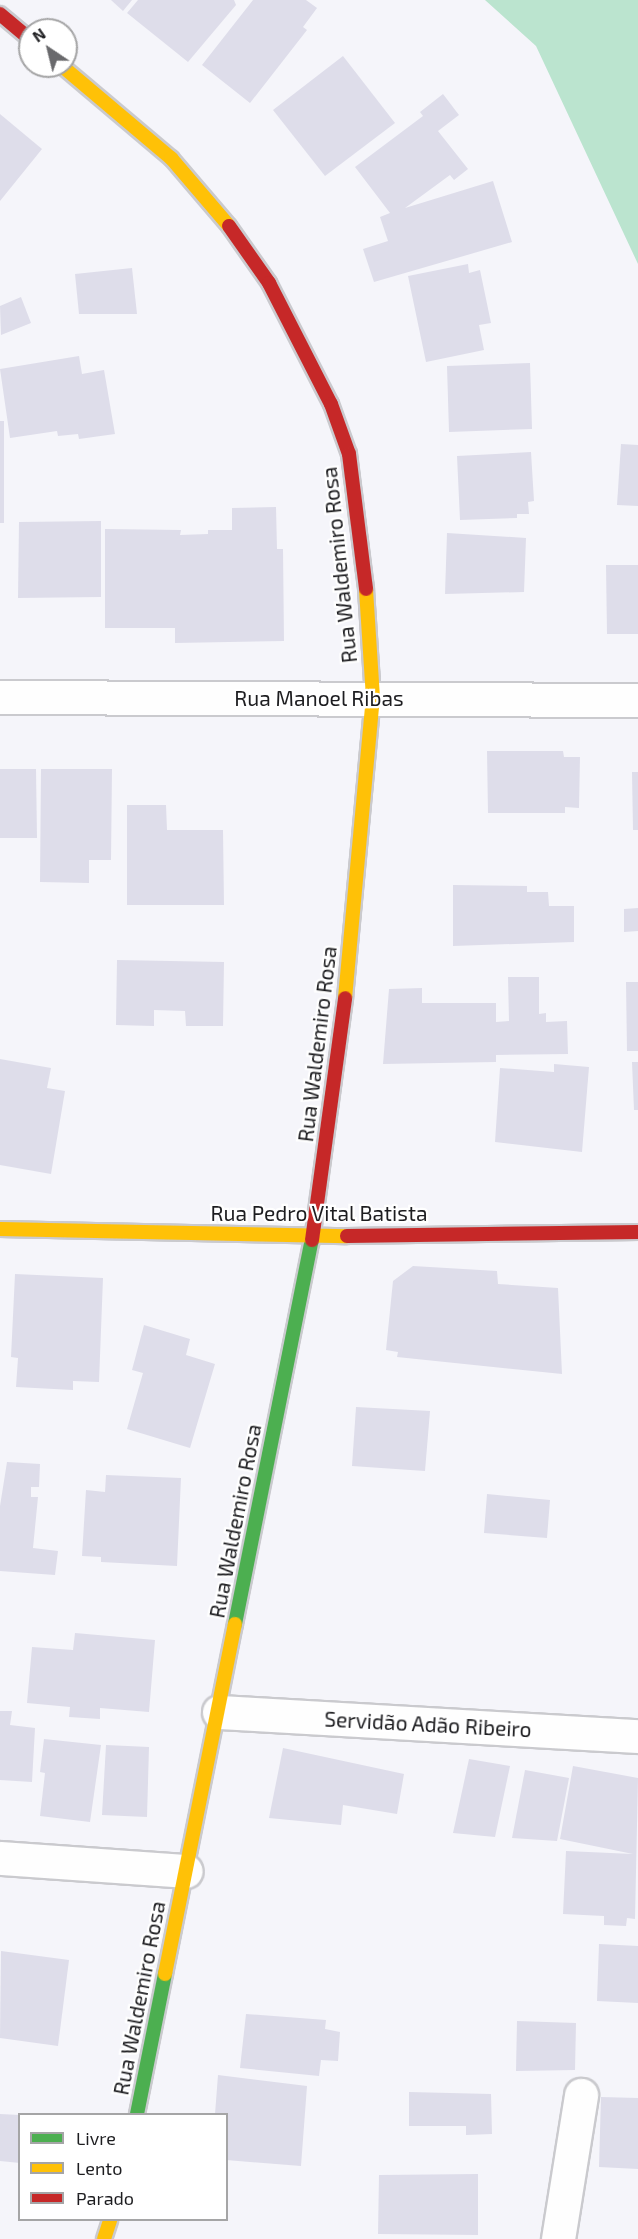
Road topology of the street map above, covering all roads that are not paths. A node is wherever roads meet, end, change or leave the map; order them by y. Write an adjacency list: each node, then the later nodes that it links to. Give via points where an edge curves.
1 (0, 14): 2 (street)
2 (18, 29)
3 (76, 78): 5 (street, Rua Waldemiro Rosa, via 171,158 213,203 269,283 307,353 349,454 365,572)
4 (0, 697): 5 (street, Rua Manoel Ribas)
5 (373, 698): 6 (street, Rua Manoel Ribas); 9 (street, Rua Waldemiro Rosa, via 340,1051)
6 (638, 699)
7 (0, 1229): 9 (street, Rua Pedro Vital Batista)
8 (638, 1232): 9 (street, Rua Pedro Vital Batista)
9 (313, 1236): 10 (street, Rua Waldemiro Rosa)
10 (219, 1713): 11 (street, Servidão Adão Ribeiro); 13 (street, Rua Waldemiro Rosa)
11 (638, 1736)
12 (0, 1858): 13 (street)
13 (186, 1871): 15 (street, Rua Waldemiro Rosa)
14 (581, 2095): 18 (street)
15 (137, 2113)
16 (110, 2221): 17 (street)
17 (104, 2239)
18 (558, 2239)

